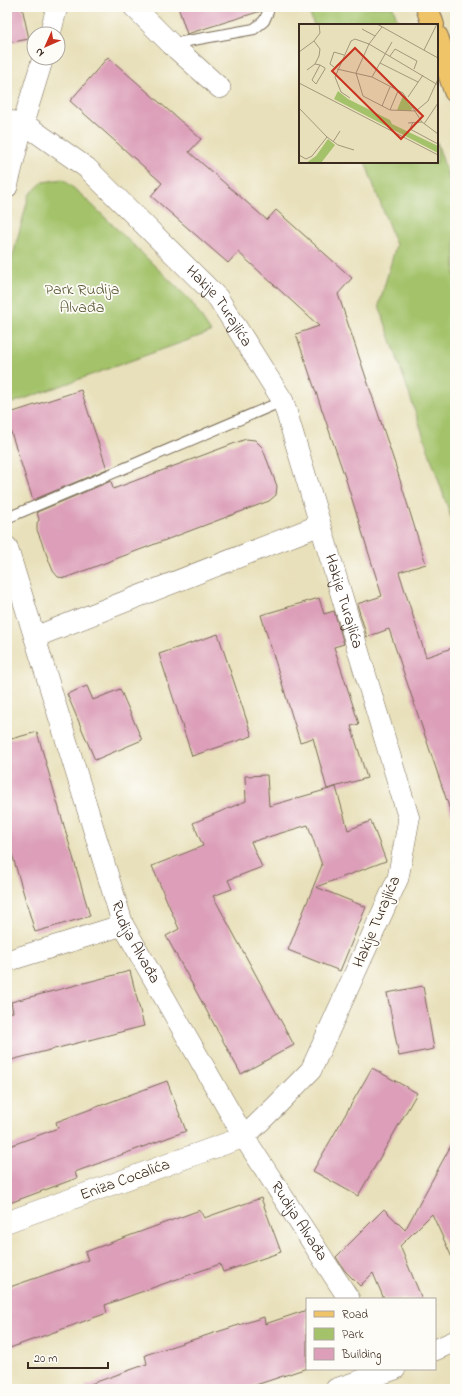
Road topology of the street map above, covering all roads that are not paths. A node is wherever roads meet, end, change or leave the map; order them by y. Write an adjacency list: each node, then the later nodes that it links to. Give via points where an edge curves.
1 (58, 7): 6 (street)
2 (134, 7): 8 (street)
3 (267, 7): 8 (lane, via 268,12 264,21 254,29)
4 (427, 7): 5 (main road)
5 (433, 24)
6 (52, 26)
7 (438, 40): 11 (main road)
8 (170, 44): 10 (street)
9 (40, 66): 12 (street)
10 (220, 88)
11 (455, 91)
12 (15, 122): 13 (street); 14 (street, Hakije Turajlića, via 87,168 218,298)
13 (7, 187)
14 (283, 402): 15 (lane); 16 (street, Hakije Turajlića)
15 (7, 518)
16 (320, 525): 18 (street); 21 (street, Hakije Turajlića, via 409,819 398,878 311,1070)
17 (7, 547): 18 (street, Rudija Alvađa)
18 (35, 637): 19 (street, Rudija Alvađa)
19 (123, 925): 20 (street); 21 (street, Rudija Alvađa)
20 (7, 960)
21 (244, 1138): 22 (street, Eniza Cocalića); 23 (street, Rudija Alvađa)
22 (7, 1222)
23 (349, 1298)
24 (455, 1341): 25 (street)
25 (436, 1350)
26 (392, 1370): 27 (street)
27 (336, 1389)

